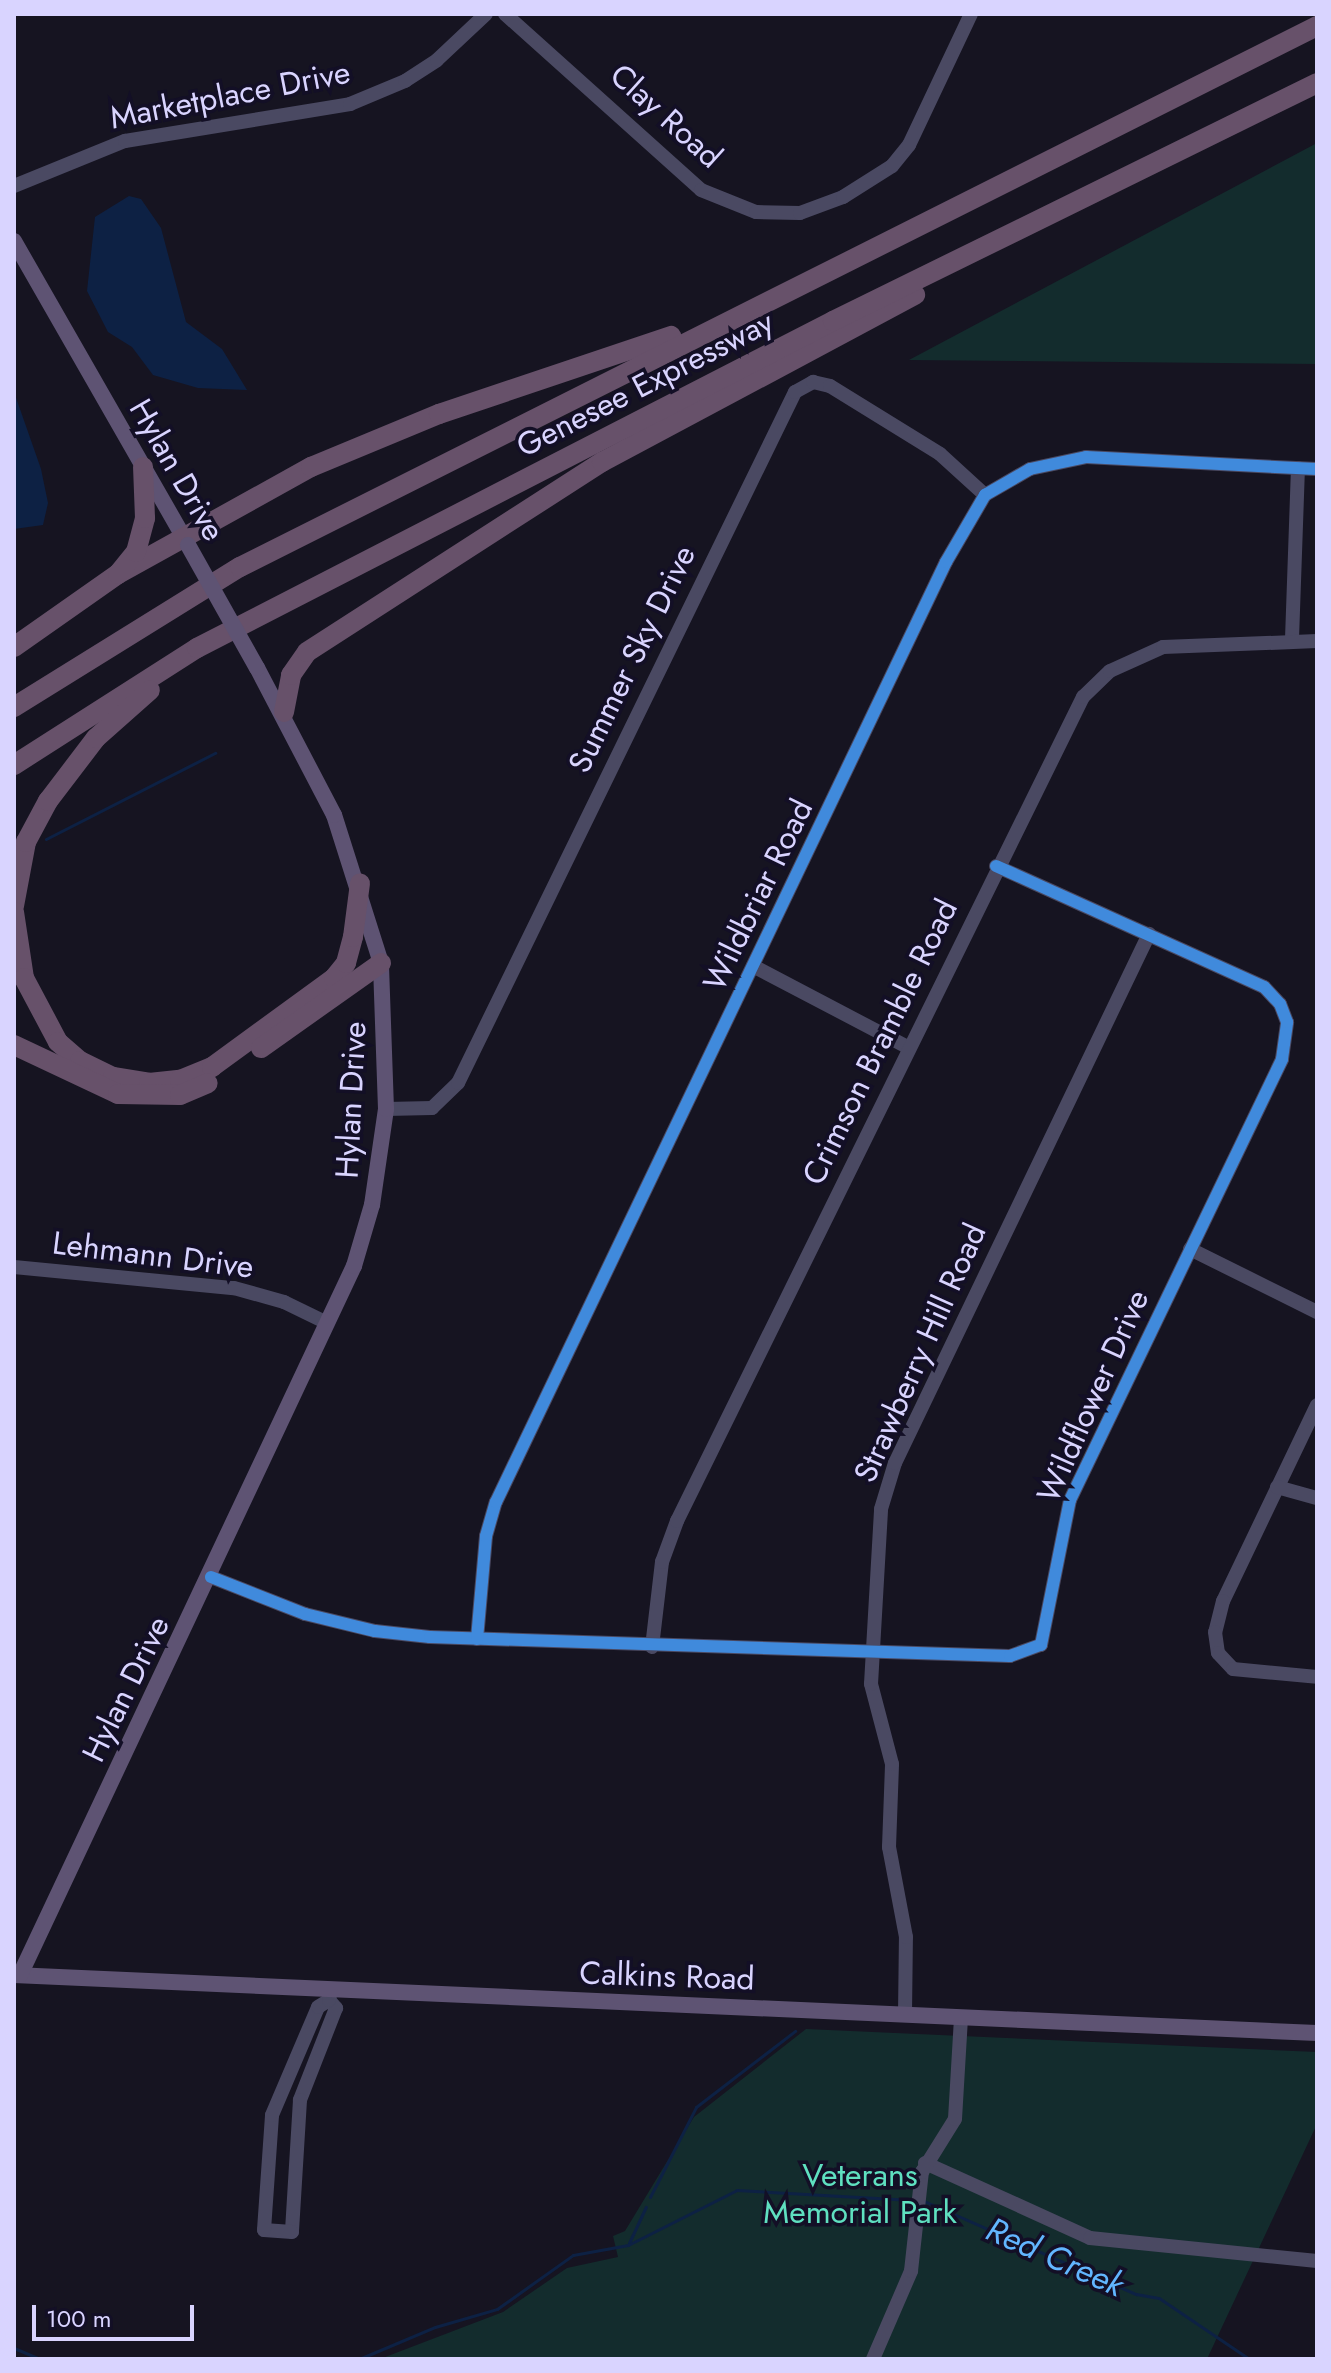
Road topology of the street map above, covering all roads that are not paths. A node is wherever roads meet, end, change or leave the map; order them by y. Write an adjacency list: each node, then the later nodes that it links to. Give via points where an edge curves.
1 (486, 14): 6 (street, Marketplace Drive, via 437,60 405,81 350,104 125,141)
2 (505, 14): 3 (street, Clay Road, via 566,63 701,190 756,212 800,213 878,177 909,145)
3 (971, 14)
4 (1317, 26): 9 (highway, Genesee Expressway)
5 (1317, 83): 7 (highway, Genesee Expressway)
6 (14, 186)
7 (1102, 190): 19 (highway, Genesee Expressway, via 833,321); 21 (highway, via 817,350 602,462 372,615 307,652 291,675)
8 (14, 241): 10 (main road, Hylan Drive)
9 (739, 313): 14 (highway, via 439,414 311,467); 20 (highway, Genesee Expressway, via 240,567)
10 (143, 467): 14 (main road, Hylan Drive); 15 (highway, via 145,518 136,552)
11 (1298, 468): 12 (street, Wildbriar Road); 13 (street, Wildbriar Road, via 1086,457 1030,469); 16 (street)
12 (1317, 469)
13 (985, 495): 29 (street, Wildbriar Road, via 952,551); 32 (street, Summer Sky Drive, via 940,454 830,386 813,382 795,392 458,1083 432,1108)
14 (186, 541): 15 (highway); 21 (main road, Hylan Drive, bridge)
15 (118, 574): 18 (highway)
16 (1292, 639): 17 (street, Crimson Bramble Road); 23 (street, Crimson Bramble Road, via 1182,643 1144,653 1110,671 1072,715)
17 (1317, 641)
18 (14, 647)
19 (197, 648): 22 (highway, Genesee Expressway); 25 (highway, via 96,738 48,801 26,842)
20 (14, 707)
21 (284, 712): 24 (main road, Hylan Drive)
22 (14, 765)
23 (996, 866): 27 (street, Wildflower Drive); 31 (street, Crimson Bramble Road)
24 (360, 883): 26 (highway, via 346,963 334,978 212,1067 180,1080 149,1083 113,1077 80,1061 58,1042 24,978); 28 (main road, Hylan Drive)
25 (14, 906)
26 (14, 912)
27 (1149, 934): 33 (street, Wildflower Drive, via 1264,987 1280,1004 1287,1022 1282,1059); 43 (street, Strawberry Hill Road, via 891,1474 877,1533)
28 (381, 963): 30 (highway, via 216,1080 180,1095 118,1094); 32 (main road, Hylan Drive)
29 (753, 966): 31 (street); 41 (street, Wildbriar Road, via 496,1502 486,1536)
30 (14, 1045)
31 (909, 1048): 42 (street, Crimson Bramble Road, via 677,1521 662,1562)
32 (386, 1109): 36 (main road, Hylan Drive, via 372,1205 354,1266)
33 (1190, 1249): 35 (street); 43 (street, Wildflower Drive, via 1070,1500 1041,1645 1010,1656)
34 (14, 1267): 36 (street, Lehmann Drive, via 234,1288 284,1302)
35 (1317, 1312)
36 (327, 1323): 40 (main road, Hylan Drive)
37 (1317, 1405): 38 (street)
38 (1277, 1487): 39 (street); 44 (street, via 1223,1601 1216,1643 1224,1661 1242,1673)
39 (1317, 1498)
40 (211, 1577): 41 (street, Wildflower Drive, via 348,1626); 45 (main road, Hylan Drive)
41 (477, 1639): 42 (street, Wildflower Drive)
42 (652, 1647): 43 (street, Wildflower Drive)
43 (870, 1648): 47 (street, Strawberry Hill Road, via 876,1716 892,1764 889,1847 906,1937)
44 (1317, 1677)
45 (17, 1975): 46 (main road, Calkins Road)
46 (330, 1995): 46 (street, via 336,2008 299,2106 292,2232 264,2230 272,2115 318,2007); 47 (main road, Calkins Road)
47 (905, 2014): 48 (main road, Calkins Road)
48 (961, 2017): 49 (main road, Calkins Road); 50 (street, via 955,2119)
49 (1317, 2033)
50 (925, 2163): 51 (street, via 1090,2238); 52 (street, via 911,2271)
51 (1317, 2261)
52 (873, 2359)

